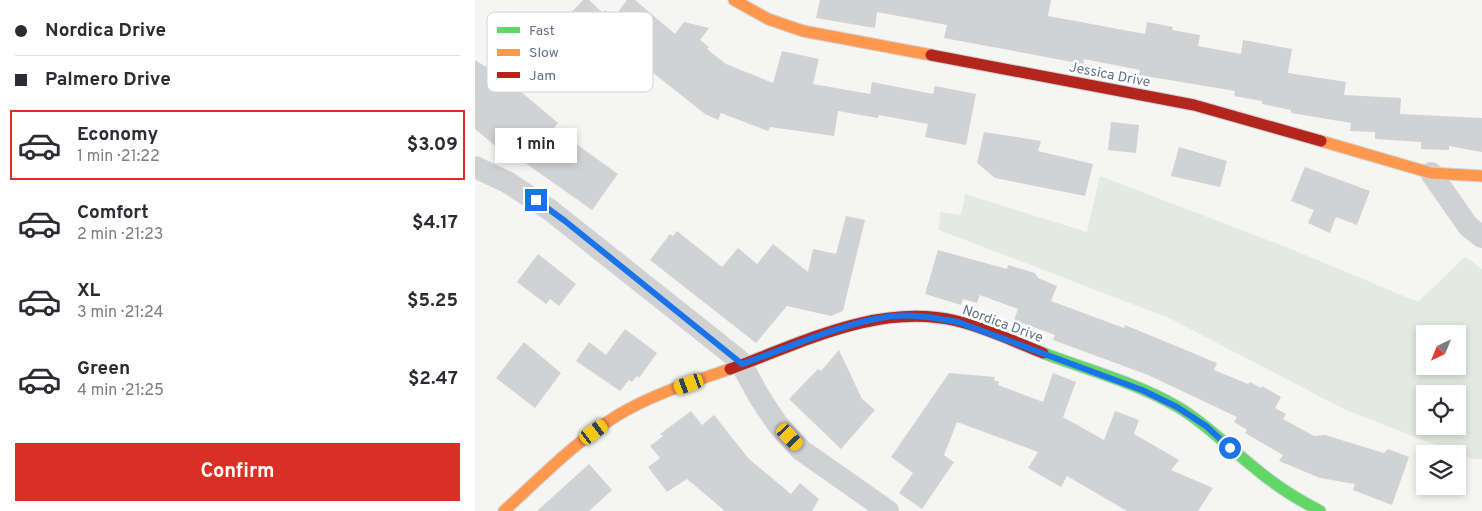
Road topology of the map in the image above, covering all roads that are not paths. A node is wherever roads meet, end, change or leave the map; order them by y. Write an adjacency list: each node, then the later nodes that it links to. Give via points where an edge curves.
1 (734, 0): 3 (street, Jessica Drive, via 768,19 803,31 1194,104)
2 (475, 167): 6 (street, via 507,182 551,210)
3 (1431, 173): 4 (street, Jessica Drive); 5 (street, via 1468,226)
4 (1482, 176)
5 (1482, 238)
6 (742, 364): 7 (street, Nordica Drive, via 654,396 617,416 583,440); 8 (street, via 760,398 801,450); 9 (street, Nordica Drive, via 860,322 893,316 927,316 958,322 1142,390 1177,407 1206,426 1289,494)
7 (504, 511)
8 (888, 511)
9 (1320, 511)

